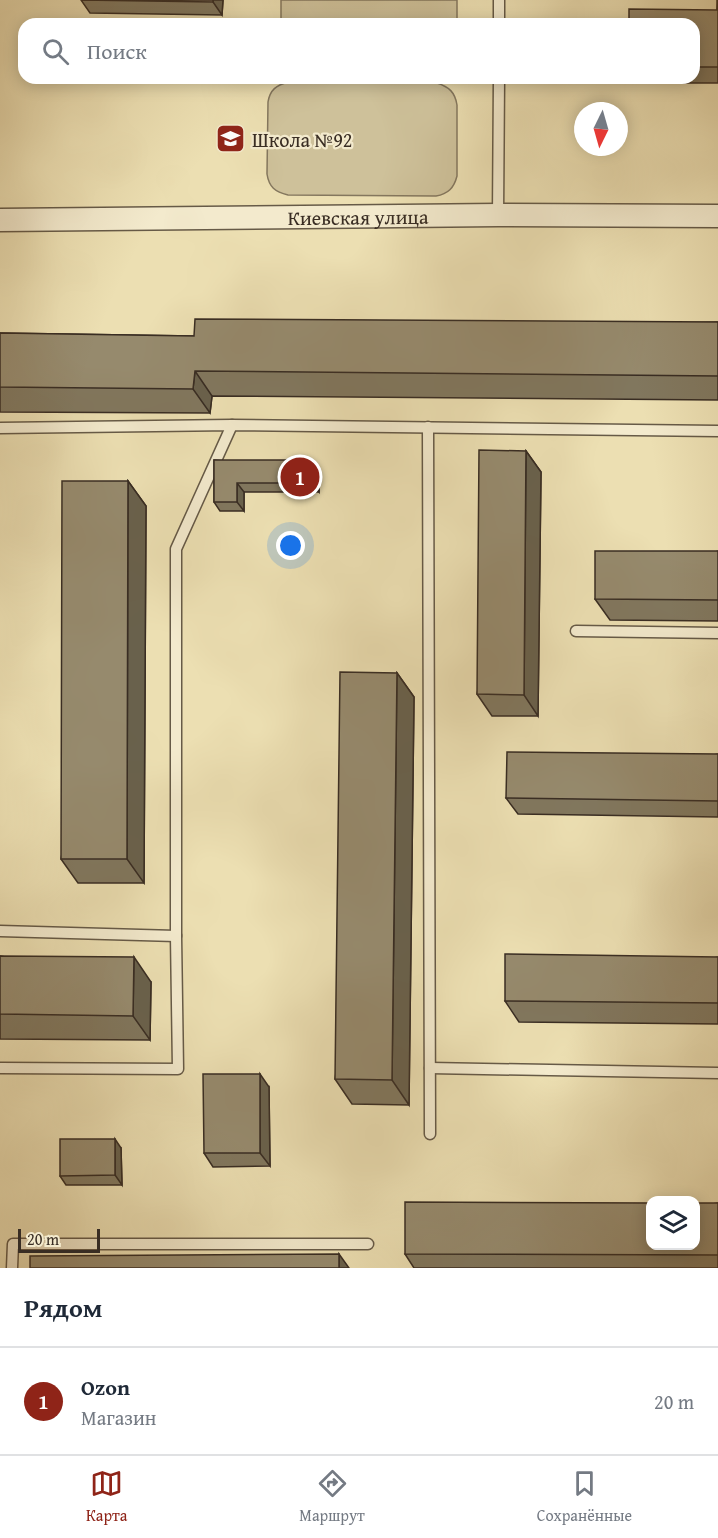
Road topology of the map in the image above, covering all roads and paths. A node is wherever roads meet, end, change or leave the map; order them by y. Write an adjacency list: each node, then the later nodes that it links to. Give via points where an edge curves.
1 (499, 0): 2 (lane)
2 (499, 18)
3 (499, 84): 4 (lane)
4 (498, 215): 5 (street, Киевская улица); 6 (street, Киевская улица)
5 (718, 216)
6 (0, 220)
7 (232, 425): 8 (lane); 9 (lane); 14 (lane, via 176,549)
8 (428, 427): 10 (lane); 16 (lane)
9 (0, 428)
10 (718, 431)
11 (576, 631): 12 (lane)
12 (718, 633)
13 (0, 931): 14 (lane)
14 (176, 936): 15 (lane, via 178,1069)
15 (0, 1068)
16 (430, 1068): 17 (lane); 18 (lane)
17 (718, 1073)
18 (430, 1134)
19 (368, 1244): 20 (lane, via 13,1244)
20 (12, 1268)

